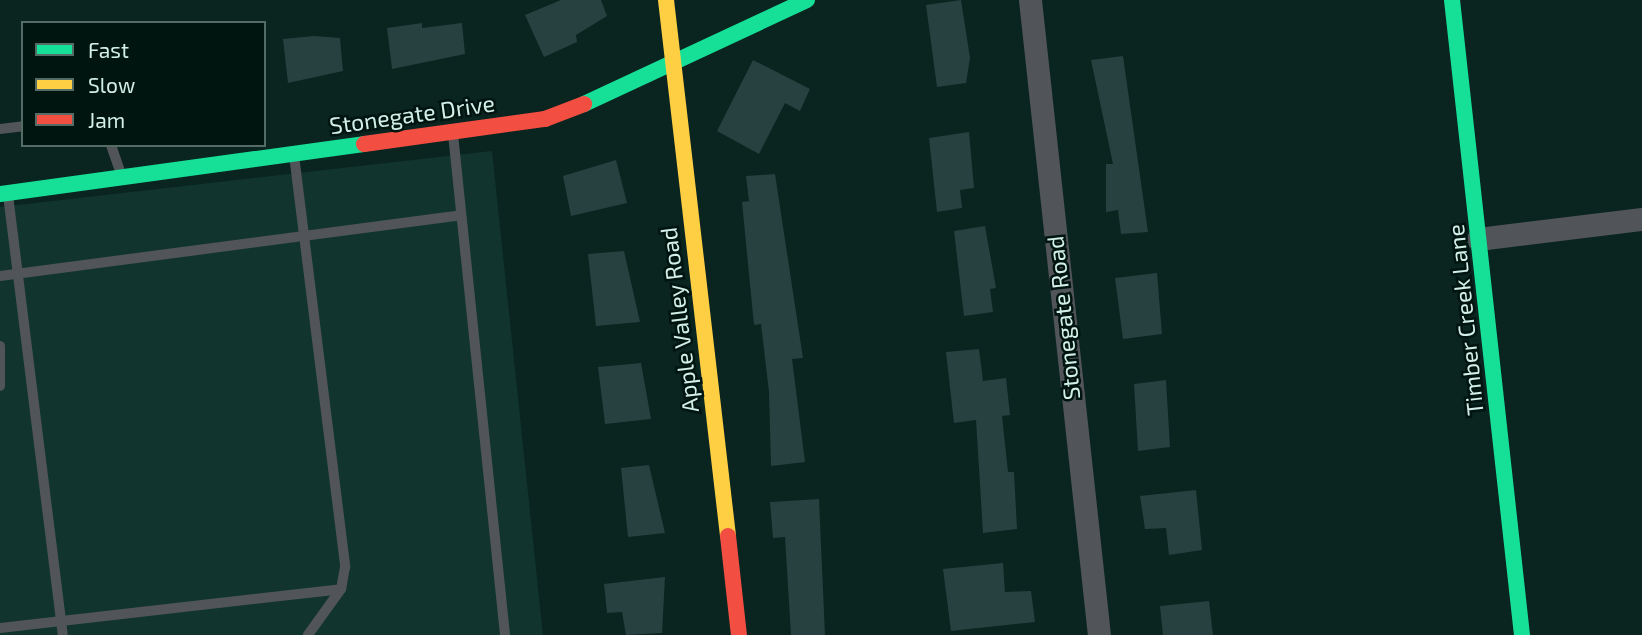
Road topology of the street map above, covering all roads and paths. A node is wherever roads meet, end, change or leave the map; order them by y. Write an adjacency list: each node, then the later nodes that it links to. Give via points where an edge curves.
1 (666, 0): 5 (street, Apple Valley Road)
2 (807, 0): 5 (street, Stonegate Drive)
3 (1030, 0): 28 (street, Stonegate Road)
4 (1452, 0): 16 (street, Timber Creek Lane)
5 (674, 65): 8 (street, Stonegate Drive, via 545,119); 27 (street, Apple Valley Road)
6 (21, 126): 7 (lane)
7 (0, 129)
8 (452, 131): 10 (street, Stonegate Drive); 13 (lane)
9 (112, 147): 11 (lane)
10 (294, 153): 11 (street, Stonegate Drive); 15 (lane)
11 (122, 177): 12 (street, Stonegate Drive)
12 (4, 193): 17 (lane)
13 (461, 215): 15 (lane); 26 (lane)
14 (1642, 219): 16 (street)
15 (304, 236): 17 (lane); 21 (lane, via 345,567)
16 (1478, 239): 29 (street, Timber Creek Lane)
17 (18, 272): 18 (lane); 22 (lane)
18 (0, 276)
19 (0, 346): 20 (lane)
20 (0, 386)
21 (341, 589): 22 (lane); 25 (lane)
22 (61, 621): 23 (lane); 24 (lane)
23 (0, 628)
24 (63, 635)
25 (307, 635)
26 (505, 635)
27 (738, 635)
28 (1099, 635)
29 (1522, 635)

